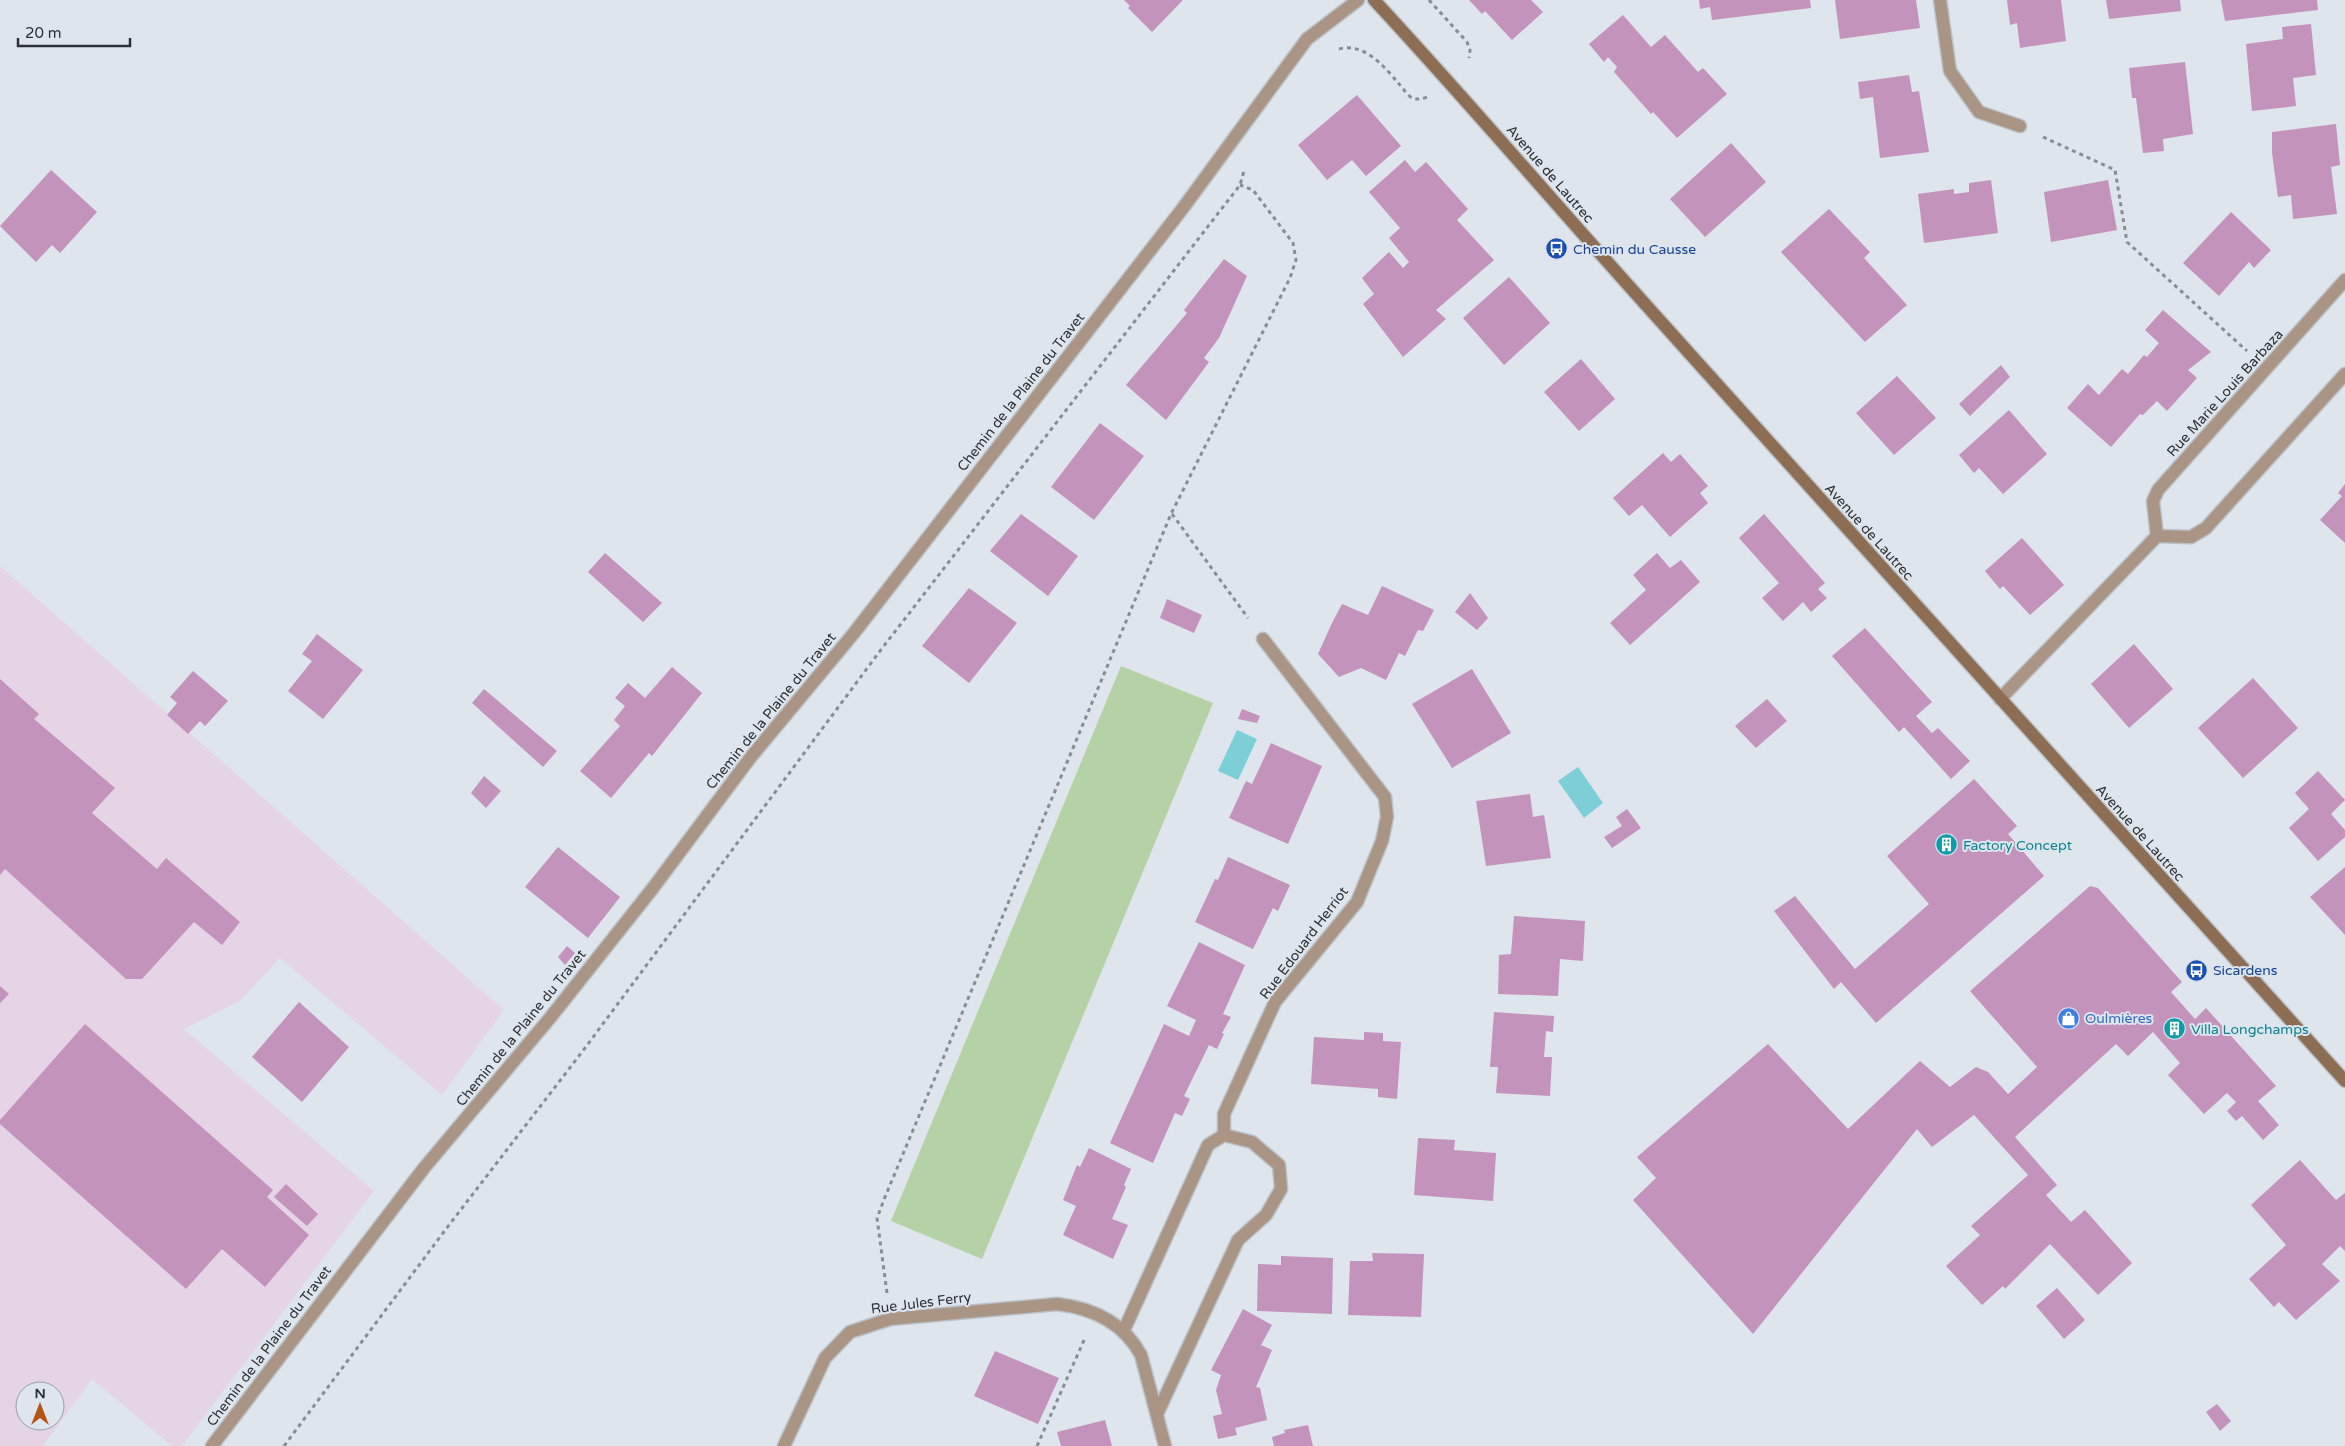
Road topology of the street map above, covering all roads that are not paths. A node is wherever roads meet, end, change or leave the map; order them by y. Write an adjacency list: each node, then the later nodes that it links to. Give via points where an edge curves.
1 (1358, 0): 14 (street, Chemin de la Plaine du Travet, via 1306,38 1183,208 854,633 750,758 550,1018 424,1168)
2 (1374, 0): 9 (main road, Avenue de Lautrec, via 1448,78 1576,227)
3 (1940, 0): 4 (street, via 1950,71 1979,112)
4 (2020, 126)
5 (2345, 280): 7 (street, Rue Marie Louis Barbaza, via 2158,490 2152,502)
6 (2345, 374): 7 (street, via 2206,528 2191,537)
7 (2157, 536): 9 (street)
8 (1262, 639): 11 (street, Rue Edouard Herriot, via 1385,797 1387,817 1382,841 1357,902 1275,1002 1224,1114)
9 (2000, 700): 10 (main road, Avenue de Lautrec)
10 (2345, 1081)
11 (1224, 1135): 12 (street, via 1208,1145); 13 (street, via 1252,1142 1279,1166 1281,1189 1266,1215 1238,1240)
12 (1124, 1330): 13 (street, via 1141,1355); 15 (street, Rue Jules Ferry, via 1096,1312 1057,1304 890,1319 850,1332 824,1358)
13 (1157, 1414): 16 (street)
14 (212, 1446)
15 (784, 1446)
16 (1165, 1446)

